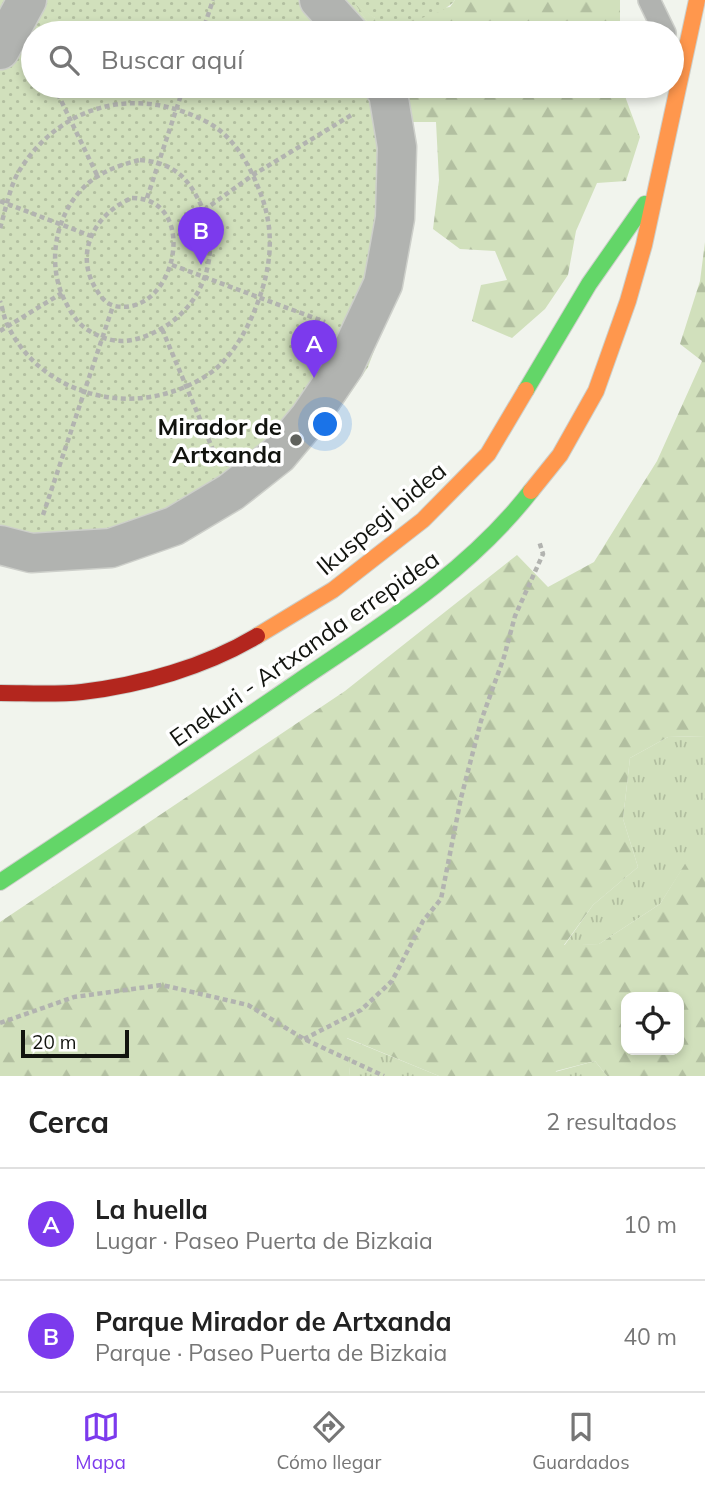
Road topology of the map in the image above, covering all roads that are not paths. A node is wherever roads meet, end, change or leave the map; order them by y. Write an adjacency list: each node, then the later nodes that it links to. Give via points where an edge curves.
1 (26, 0): 7 (street)
2 (319, 0): 5 (street)
3 (649, 0): 6 (lane)
4 (697, 0): 8 (street, Enekuri - Artxanda errepidea)
5 (338, 21)
6 (659, 21)
7 (0, 50)
8 (684, 61)
9 (388, 98): 12 (street, via 397,147 395,218 383,285 345,366 309,418 278,455 231,492 174,527 111,548)
10 (676, 98): 11 (street, Enekuri - Artxanda errepidea)
11 (656, 188): 13 (street, Ikuspegi bidea, via 589,284 488,454 423,520 333,590 242,645 166,676 81,692); 14 (street, Enekuri - Artxanda errepidea, via 628,301 596,391 560,455 516,511 452,573 405,609)
12 (15, 549)
13 (0, 693)
14 (0, 882)

